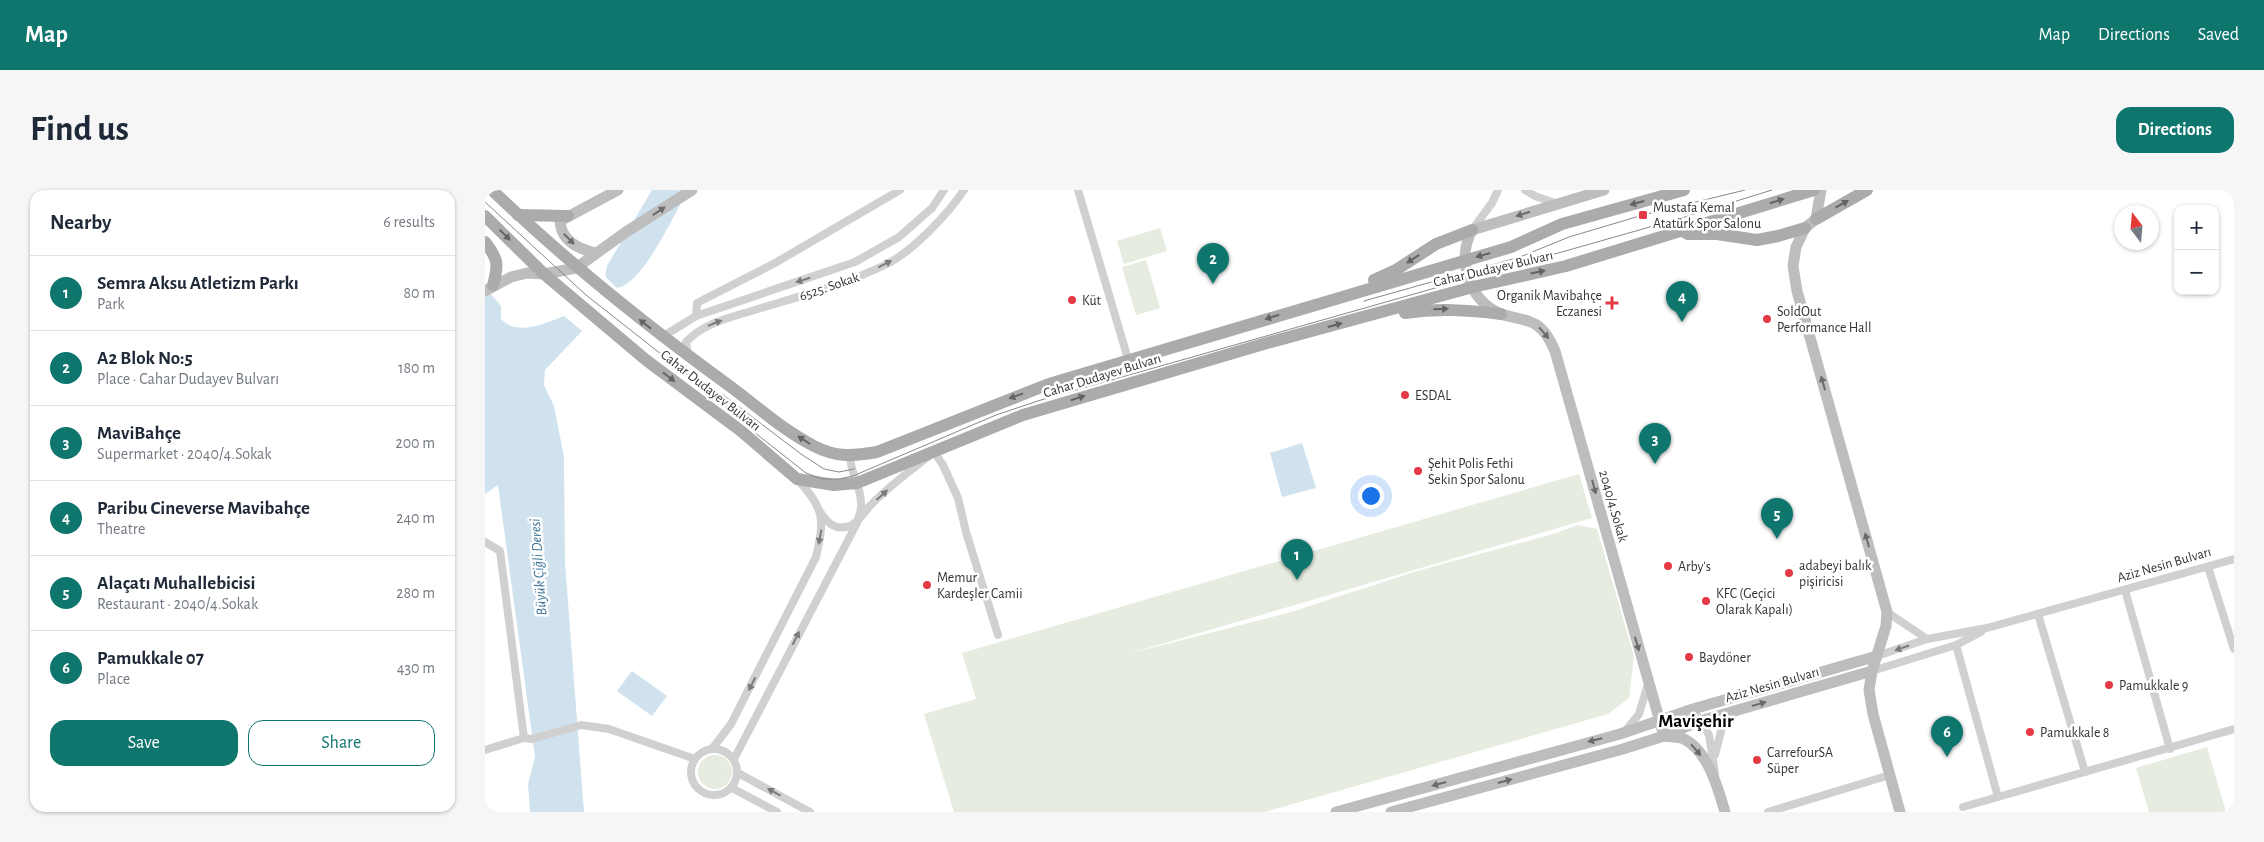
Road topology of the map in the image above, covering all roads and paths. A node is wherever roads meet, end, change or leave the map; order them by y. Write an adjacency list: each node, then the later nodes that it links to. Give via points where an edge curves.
1 (492, 190): 16 (main road, Cahar Dudayev Bulvarı)
2 (618, 190): 18 (street)
3 (691, 190): 24 (street, one-way to 3)
4 (900, 190): 32 (street, via 775,263 697,303)
5 (944, 190): 32 (street, 6525. Sokak, one-way to 32, via 932,208 899,236 855,262)
6 (963, 190): 35 (street, 6525. Sokak, one-way to 6, via 687,342 695,332 889,263 923,237)
7 (1078, 190): 36 (street)
8 (1498, 190): 21 (street)
9 (1525, 190): 15 (street)
10 (1604, 190): 15 (street)
11 (1684, 190): 25 (main road, Cahar Dudayev Bulvarı, one-way to 25, via 1562,224 1511,247)
12 (1814, 190): 22 (main road, Cahar Dudayev Bulvarı, one-way to 12)
13 (1821, 190): 19 (street)
14 (1867, 190): 19 (main road, one-way to 14)
15 (1558, 204): 21 (street, one-way to 21)
16 (518, 215): 18 (main road); 26 (main road, Cahar Dudayev Bulvarı)
17 (485, 216): 27 (main road, Cahar Dudayev Bulvarı, one-way to 27)
18 (568, 216): 24 (street, one-way to 24, via 560,221 560,230 580,250)
19 (1816, 218): 20 (street)
20 (1805, 228): 22 (main road, via 1757,240 1717,234 1688,234); 47 (street, one-way to 20, via 1797,290 1793,266)
21 (1472, 230): 25 (street, via 1465,242); 30 (main road, one-way to 30, via 1436,244 1396,270)
22 (1680, 230): 29 (main road, Cahar Dudayev Bulvarı, one-way to 22, via 1566,266)
23 (485, 242): 28 (main road, via 495,254 498,268)
24 (596, 252): 26 (street)
25 (1463, 261): 29 (street); 30 (main road, Cahar Dudayev Bulvarı)
26 (576, 268): 27 (street); 34 (main road, Cahar Dudayev Bulvarı, one-way to 26)
27 (544, 274): 28 (street, via 527,273); 39 (main road, Cahar Dudayev Bulvarı, one-way to 39, via 646,360 741,431)
28 (492, 286)
29 (1473, 287): 31 (street, via 1485,304); 33 (main road, Cahar Dudayev Bulvarı)
30 (1318, 303): 36 (main road, Cahar Dudayev Bulvarı, one-way to 36)
31 (1501, 314): 33 (main road, one-way to 31, via 1426,310 1463,309); 56 (street, 2040/4.Sokak, one-way to 56, via 1534,324 1550,339 1555,351)
32 (696, 316): 34 (street, 6525. Sokak)
33 (1358, 319): 37 (main road, Cahar Dudayev Bulvarı, one-way to 33, via 1023,415)
34 (662, 337): 35 (main road, Cahar Dudayev Bulvarı)
35 (688, 356): 38 (main road, Cahar Dudayev Bulvarı, one-way to 35, via 815,446)
36 (1128, 359): 38 (main road, Cahar Dudayev Bulvarı, one-way to 38, via 1033,390 877,452)
37 (934, 452): 40 (main road, Cahar Dudayev Bulvarı); 42 (street, one-way to 37); 50 (street, via 959,498)
38 (850, 457): 40 (street)
39 (797, 479): 40 (main road, Cahar Dudayev Bulvarı, via 834,485); 41 (street, via 815,500)
40 (857, 484): 42 (street, via 862,505)
41 (819, 510): 42 (street, via 827,522 839,527); 65 (street, one-way to 65, via 822,530 816,557 731,724)
42 (857, 522): 68 (street, one-way to 42)
43 (485, 542): 64 (street, via 499,551)
44 (2234, 559): 45 (street, Aziz Nesin Bulvarı)
45 (2208, 567): 46 (street, Aziz Nesin Bulvarı); 53 (street)
46 (2125, 590): 48 (street, Aziz Nesin Bulvarı); 66 (street)
47 (1887, 612): 51 (street); 54 (street)
48 (2038, 614): 49 (street, Aziz Nesin Bulvarı); 71 (street)
49 (1987, 628): 51 (street, Aziz Nesin Bulvarı); 52 (street, Aziz Nesin Bulvarı)
50 (998, 635)
51 (1927, 639): 54 (street, Aziz Nesin Bulvarı, one-way to 54)
52 (1956, 645): 55 (street, Aziz Nesin Bulvarı); 76 (street)
53 (2234, 649)
54 (1877, 656): 55 (street); 57 (street, Aziz Nesin Bulvarı)
55 (1872, 671): 58 (street, Aziz Nesin Bulvarı, one-way to 55); 73 (street, via 1870,702)
56 (1648, 682): 59 (street, 2040/4.Sokak); 62 (street, via 1639,714)
57 (1693, 710): 59 (street, Aziz Nesin Bulvarı); 60 (street)
58 (1738, 710): 60 (street, Aziz Nesin Bulvarı); 70 (street, via 1722,727)
59 (1659, 721): 62 (street, Aziz Nesin Bulvarı); 63 (street, 2040/4.Sokak)
60 (1700, 721): 63 (street, Aziz Nesin Bulvarı); 70 (street, via 1709,735)
61 (2234, 730): 66 (street)
62 (1621, 734): 80 (street, Aziz Nesin Bulvarı, one-way to 80)
63 (1664, 736): 74 (street, one-way to 74, via 1683,738 1696,747); 81 (street, Aziz Nesin Bulvarı, one-way to 63)
64 (528, 738): 67 (street); 69 (street, via 581,725 609,729)
65 (712, 749): 68 (street, via 724,751); 69 (street, via 699,754)
66 (2170, 749): 71 (street)
67 (485, 750)
68 (734, 759): 72 (street)
69 (695, 760): 75 (street, via 691,774 693,782 703,793 718,795)
70 (1714, 760): 74 (street)
71 (2085, 772): 76 (street)
72 (738, 773): 75 (street); 79 (street, one-way to 72)
73 (1890, 775): 83 (street); 84 (street)
74 (1716, 780): 82 (street)
75 (732, 788): 78 (street)
76 (1998, 797): 77 (street)
77 (1963, 807)
78 (777, 812)
79 (810, 812)
80 (1335, 812)
81 (1391, 812)
82 (1725, 812)
83 (1768, 812)
84 (1901, 812)

